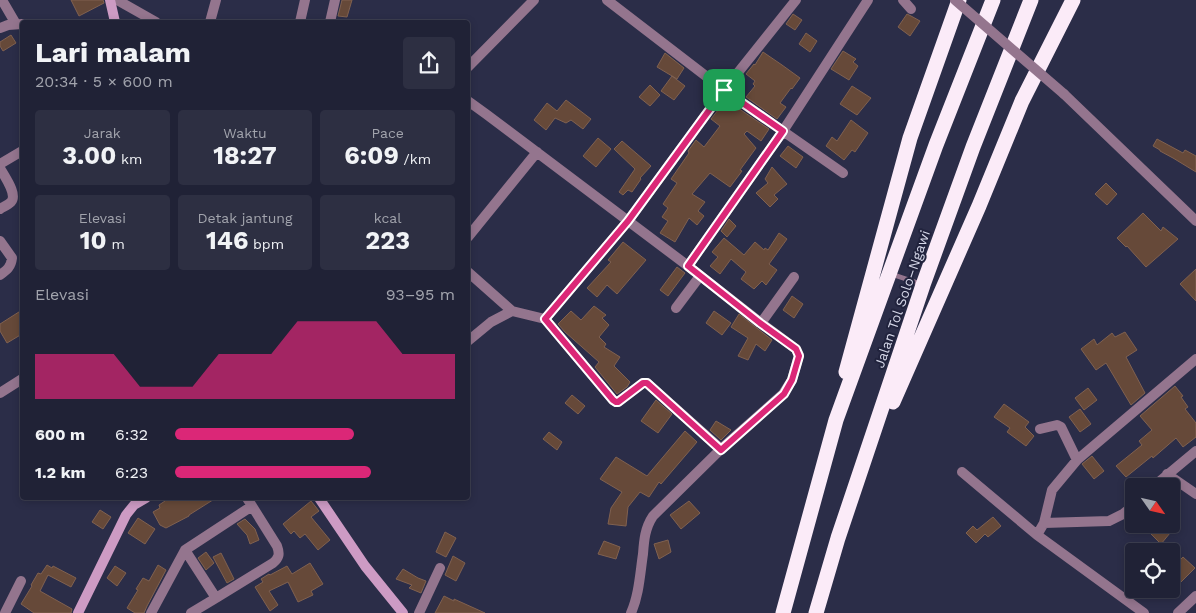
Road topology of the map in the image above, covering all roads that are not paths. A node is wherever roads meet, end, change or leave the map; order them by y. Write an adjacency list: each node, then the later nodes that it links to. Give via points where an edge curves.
1 (2, 0): 23 (street)
2 (110, 0): 18 (street)
3 (117, 0): 19 (street)
4 (216, 0): 20 (street)
5 (305, 0): 21 (street)
6 (335, 0): 22 (street)
7 (534, 0): 25 (street)
8 (607, 0): 26 (street)
9 (796, 0): 26 (street)
10 (868, 0): 28 (street)
11 (903, 0): 17 (street)
12 (955, 0): 35 (street, bridge, via 1064,94)
13 (960, 0): 53 (highway, via 910,138 848,362)
14 (993, 0): 40 (highway, Jalan Tol Solo–Ngawi)
15 (1031, 0): 44 (highway, Jalan Tol Solo–Ngawi, via 972,147)
16 (1073, 0): 62 (highway, via 1022,101)
17 (911, 9)
18 (115, 20)
19 (152, 20)
20 (211, 20)
21 (300, 20)
22 (330, 20)
23 (19, 24): 24 (street)
24 (0, 28)
25 (470, 65)
26 (724, 90): 28 (street); 34 (street)
27 (470, 103): 29 (street)
28 (783, 131): 32 (street); 38 (street)
29 (537, 152): 34 (street); 36 (street)
30 (20, 153): 31 (street)
31 (0, 166): 33 (street, via 13,195 10,203)
32 (843, 173)
33 (0, 209)
34 (628, 221): 38 (street); 47 (street)
35 (1196, 221)
36 (470, 235)
37 (0, 241): 41 (street, via 12,258 8,270)
38 (688, 266): 42 (street)
39 (470, 274): 46 (street)
40 (890, 274): 44 (lane); 53 (highway, Jalan Tol Solo–Ngawi)
41 (0, 275)
42 (700, 276): 45 (street); 48 (street)
43 (794, 277): 48 (street)
44 (923, 285): 62 (highway, Jalan Tol Solo–Ngawi)
45 (676, 308)
46 (512, 311): 47 (street); 49 (street)
47 (545, 319): 55 (street, via 613,400 618,402 647,383)
48 (760, 323): 55 (street, via 796,349 799,356 792,380 776,401)
49 (470, 338)
50 (1196, 359): 57 (street)
51 (20, 381): 52 (street)
52 (0, 393)
53 (836, 420): 81 (highway, Jalan Tol Solo–Ngawi)
54 (1040, 429): 57 (street, via 1061,426)
55 (721, 450): 80 (street, via 649,522 639,586)
56 (1196, 451): 59 (street)
57 (1078, 460): 67 (street, via 1052,490)
58 (962, 472): 68 (street)
59 (1167, 474): 60 (street); 61 (street)
60 (1163, 478)
61 (1196, 494)
62 (851, 498): 82 (highway, Jalan Tol Solo–Ngawi)
63 (143, 500): 75 (street, via 126,516)
64 (320, 500): 78 (street)
65 (250, 502): 69 (street); 73 (street, via 277,546 278,559)
66 (1125, 512): 67 (street, via 1109,520)
67 (1044, 523): 68 (street)
68 (1037, 535): 83 (street)
69 (185, 550): 73 (street); 76 (street)
70 (440, 568): 79 (street)
71 (21, 581): 74 (street)
72 (1196, 596): 84 (street)
73 (216, 598): 77 (street)
74 (5, 612)
75 (79, 613)
76 (151, 613)
77 (191, 613)
78 (402, 613)
79 (418, 613)
80 (630, 613)
81 (783, 613)
82 (816, 613)
83 (1144, 613)
84 (1178, 613)

